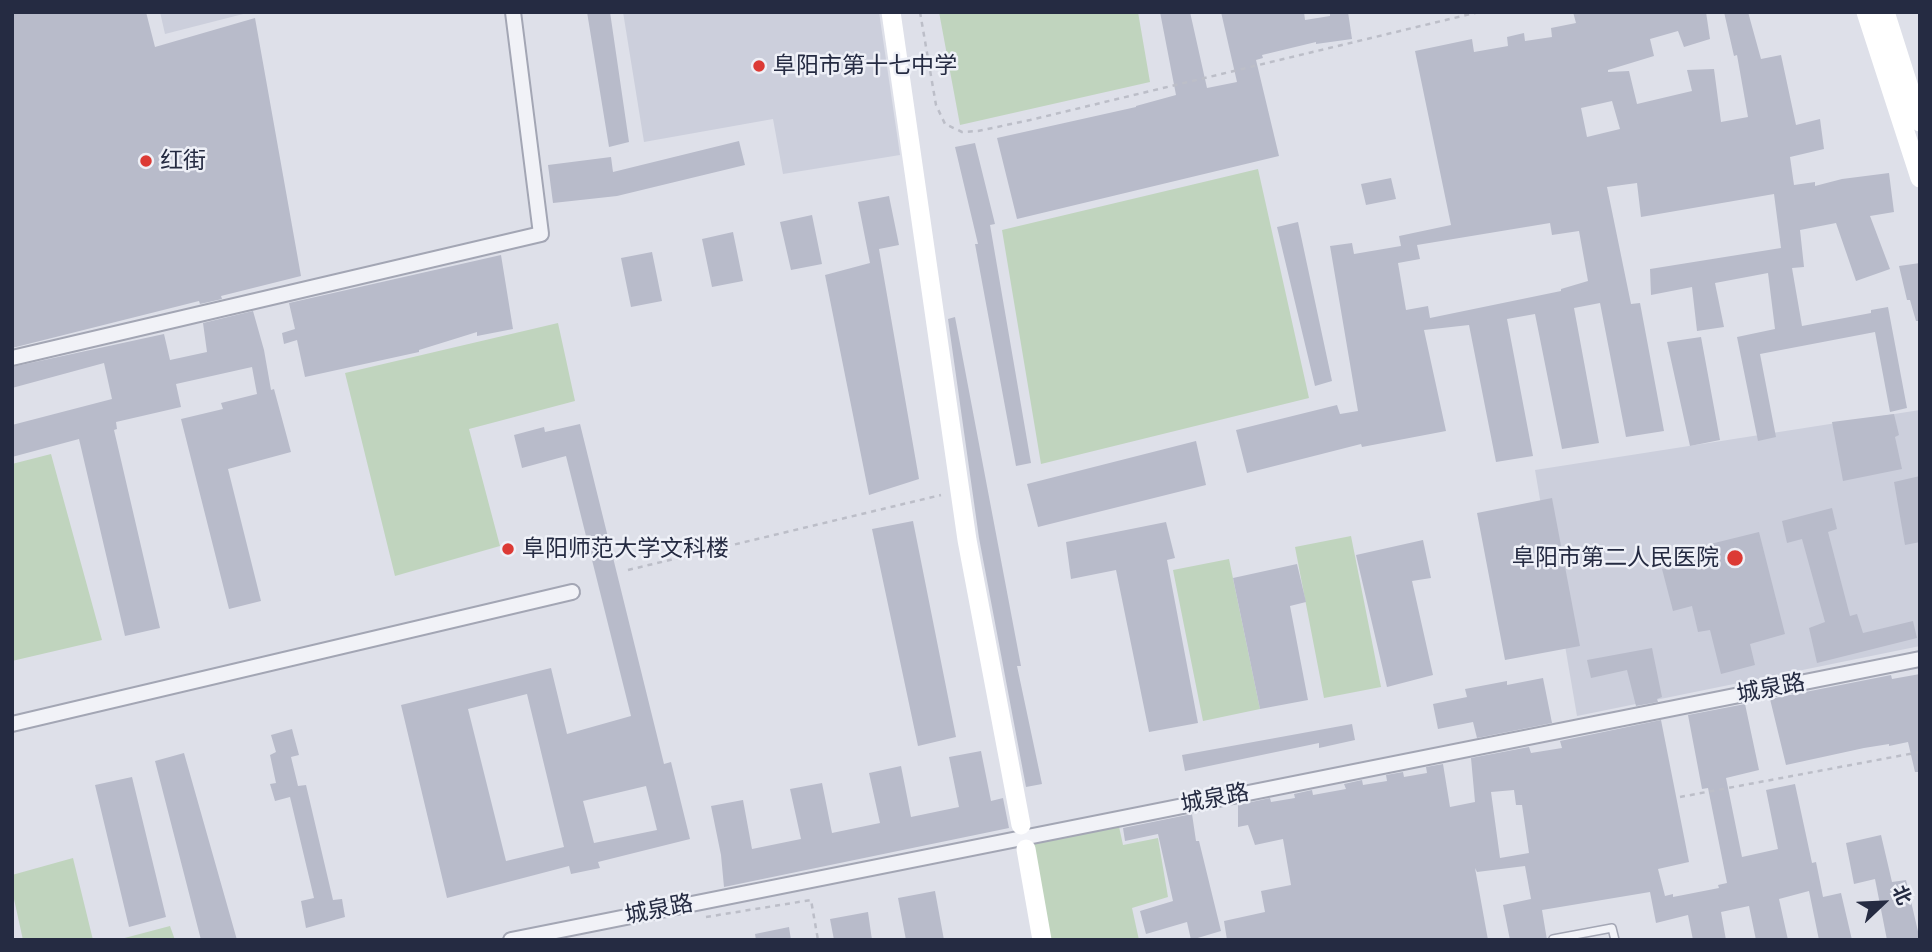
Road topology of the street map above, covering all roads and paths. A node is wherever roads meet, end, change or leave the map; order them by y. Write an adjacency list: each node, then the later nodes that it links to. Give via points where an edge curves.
1 (513, 12): 9 (street, via 541,234)
2 (891, 12): 17 (main road, via 967,540)
3 (920, 12): 4 (path, via 936,105 945,124 962,132 1030,120)
4 (1479, 12)
5 (1866, 12): 8 (main road)
6 (1885, 12): 7 (main road)
7 (1920, 122)
8 (1920, 178)
9 (12, 358)
10 (941, 495): 11 (path)
11 (628, 570)
12 (572, 592): 14 (street)
13 (1920, 659): 21 (street, 城泉路)
14 (12, 724)
15 (1920, 752): 16 (path)
16 (1680, 797)
17 (1021, 825)
18 (1026, 849): 23 (main road)
19 (695, 919): 22 (path, via 811,900)
20 (1553, 939): 24 (lane, via 1612,928)
21 (511, 940)
22 (818, 940)
23 (1042, 940)
24 (1615, 940)

